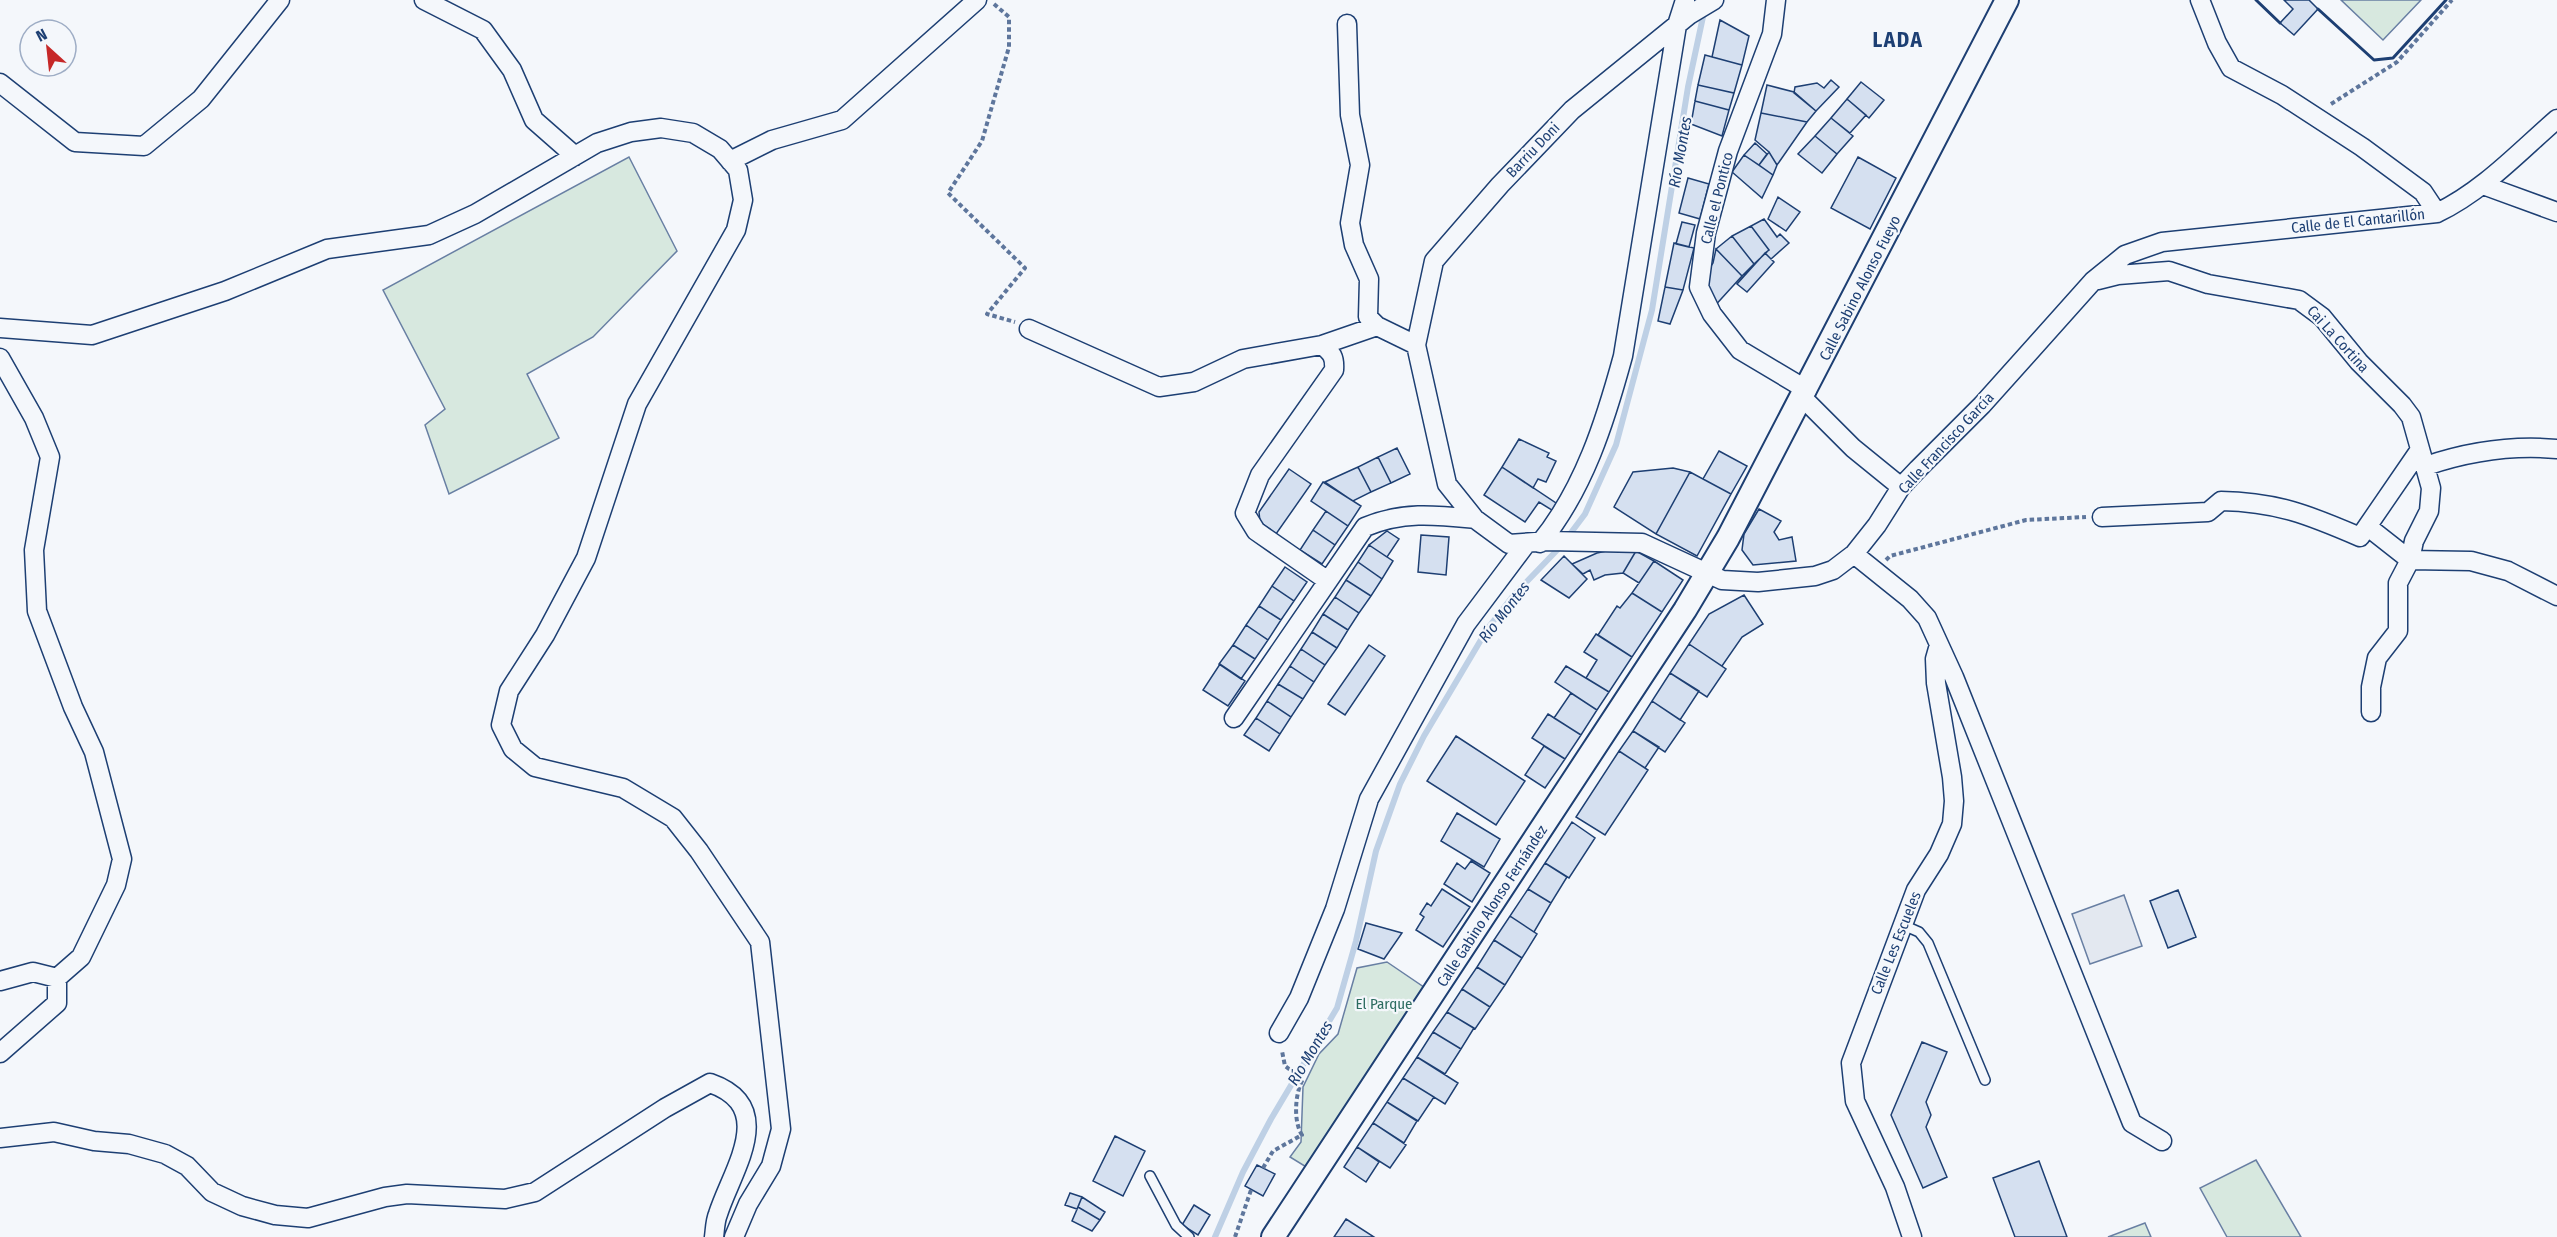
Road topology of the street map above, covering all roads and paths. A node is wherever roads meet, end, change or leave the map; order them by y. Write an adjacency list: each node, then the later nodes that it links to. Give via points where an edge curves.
1 (280, 0): 12 (street, via 201,99 144,146 75,142)
2 (424, 0): 15 (street, via 483,30 512,70 534,120)
3 (977, 0): 16 (street, via 842,120 772,140)
4 (989, 0): 24 (path, via 1009,17 1009,47 982,141 948,193 1025,268 987,314)
5 (1714, 0): 10 (street, Barriu Doni)
6 (1776, 0): 28 (street, Calle el Pontico, via 1772,34 1728,150 1706,233 1699,287 1712,314 1740,350)
7 (2007, 0): 28 (street, Calle Sabino Alonso Fueyo)
8 (2200, 0): 13 (street, via 2231,68)
9 (2452, 0): 13 (path, via 2397,62 2326,108)
10 (1684, 13): 26 (street, Barriu Doni, via 1572,110 1434,261); 35 (street, via 1623,356 1584,471 1560,519)
11 (1347, 24): 22 (street, via 1350,115 1360,165 1350,223 1354,245 1369,279 1368,317)
12 (0, 82)
13 (2318, 118): 19 (street, via 2411,182)
14 (2557, 119): 17 (street, Calle de El Cantarillón)
15 (575, 156): 16 (street, via 597,143 661,128 693,134 720,149); 23 (street, via 475,214 429,235 327,249 274,273 92,335)
16 (730, 161): 58 (street, via 738,170 743,200 735,231 636,404 586,558 545,635 509,691 501,725 513,749 535,767 623,788 673,818 760,942 781,1129 771,1166 748,1203)
17 (2483, 185): 18 (street); 19 (street, Calle de El Cantarillón)
18 (2557, 212)
19 (2437, 213): 20 (street, Calle de El Cantarillón)
20 (2162, 242): 21 (street, Calle Francisco García, via 2125,255)
21 (2093, 281): 30 (street, Cai La Cortina, via 2169,271 2208,284 2299,300 2322,317 2402,405 2411,417); 31 (street, Calle Francisco García, via 1982,405)
22 (1377, 326): 25 (street); 26 (street)
23 (0, 328)
24 (1029, 329): 25 (street, via 1159,387 1194,382 1243,359)
25 (1322, 345): 40 (street, via 1331,352 1334,370 1260,475 1245,513 1256,531)
26 (1416, 345): 33 (street, Barriu Doni, via 1447,484)
27 (0, 358): 46 (street, via 34,418 50,457 34,550 37,611 94,752 122,859 116,885 81,957)
28 (1805, 394): 31 (street, Calle el Pontico, via 1853,448); 39 (street, Calle Sabino Alonso Fueyo)
29 (2557, 449): 30 (street, via 2514,448)
30 (2422, 459): 34 (street); 37 (street, Cai La Cortina, via 2431,488 2429,511 2414,541)
31 (1901, 487): 36 (street, Calle Francisco García)
32 (2102, 517): 34 (street, via 2208,512 2221,501 2275,505 2360,537); 38 (path, via 2026,520 1983,530 1890,556)
33 (1475, 519): 35 (street, Barriu Doni, via 1509,544); 40 (street, via 1398,517 1365,526)
34 (2368, 527): 37 (street)
35 (1539, 543): 39 (street, Barriu Doni, via 1642,543); 48 (street, via 1466,624 1369,799 1335,909 1299,998)
36 (1854, 554): 38 (street); 39 (street, Calle Francisco García, via 1833,570 1815,576 1758,582 1722,580)
37 (2410, 560): 41 (street, via 2471,561 2508,571); 43 (street, Cai La Cortina, via 2398,583 2398,631 2377,658)
38 (1875, 571): 42 (street, via 1927,618)
39 (1707, 573): 61 (street, Calle Gabino Alonso Fernández)
40 (1328, 581): 44 (street)
41 (2557, 596)
42 (1939, 645): 45 (street, Calle Les Escueles, via 1936,683 1952,777 1952,824 1916,890); 53 (street, via 2132,1123)
43 (2371, 712)
44 (1234, 718)
45 (1903, 925): 51 (lane, via 1919,932 1928,943); 62 (street, Calle Les Escueles, via 1856,1047 1851,1078 1855,1101 1895,1187)
46 (57, 978): 47 (street, via 33,972); 49 (street, via 57,1004)
47 (0, 981)
48 (1279, 1033)
49 (0, 1053)
50 (1285, 1066): 54 (path, via 1303,1078 1298,1087 1297,1127 1302,1135 1273,1151)
51 (1985, 1080)
52 (0, 1138): 57 (street, via 54,1132 94,1141 129,1143 165,1154 187,1166 212,1192 242,1206 308,1218 407,1194 505,1199 535,1192 710,1083 726,1089 741,1105 747,1132 741,1162 717,1215)
53 (2162, 1141)
54 (1263, 1168)
55 (1150, 1176): 59 (lane, via 1176,1225)
56 (1251, 1190): 60 (path)
57 (714, 1237)
58 (734, 1237)
59 (1190, 1237)
60 (1235, 1237)
61 (1273, 1237)
62 (1912, 1237)

